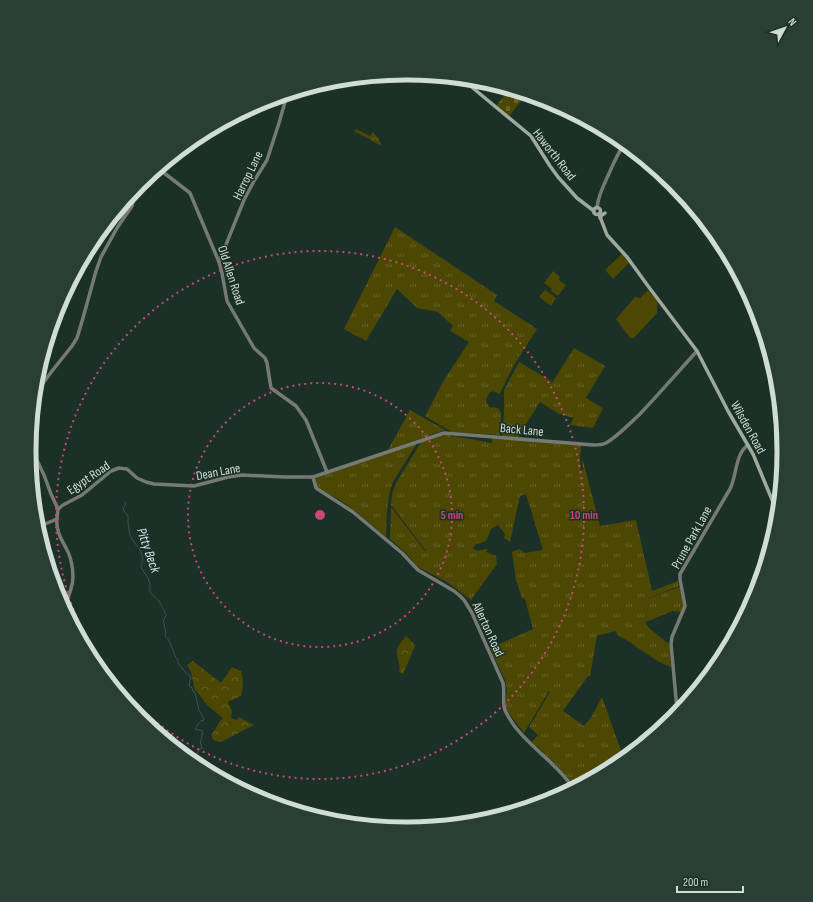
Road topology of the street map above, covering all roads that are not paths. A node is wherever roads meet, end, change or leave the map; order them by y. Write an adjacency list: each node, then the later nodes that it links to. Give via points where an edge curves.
1 (471, 87): 7 (main road, Haworth Road, via 531,136 558,177 577,198)
2 (284, 101): 10 (street, Harrop Lane, via 267,160 244,200)
3 (621, 149): 6 (street)
4 (163, 172): 10 (street, Old Allen Road, via 190,193)
5 (133, 202): 12 (street, via 101,257 77,338)
6 (597, 208): 7 (main road); 9 (main road, via 601,210)
7 (594, 211): 9 (main road, Haworth Road)
8 (605, 213): 9 (main road)
9 (599, 216): 11 (main road, via 607,234)
10 (219, 262): 16 (street, Old Allen Road, via 227,301 254,348 265,358 271,388 296,406 306,420)
11 (697, 351): 13 (main road, Wilsden Road); 16 (street, Back Lane, via 633,421 600,445 444,433)
12 (42, 385)
13 (748, 445): 18 (main road, Wilsden Road); 23 (street, Prune Park Lane, via 739,458 730,489 680,574 685,606 671,644)
14 (36, 459): 19 (street)
15 (130, 472): 17 (street, Dean Lane, via 146,482 186,486 242,475); 19 (street, Egypt Road, via 123,468 115,469 82,495)
16 (327, 472): 17 (street, Back Lane)
17 (313, 477): 24 (street, Allerton Road, via 316,488 353,512 402,553 418,570 454,591 464,600 503,683 503,704 508,716 520,733 559,770)
18 (774, 501)
19 (58, 509): 20 (street)
20 (57, 519): 21 (street); 22 (street, via 58,530 68,550 73,577)
21 (43, 524)
22 (67, 599)
23 (677, 704)
24 (569, 783)

